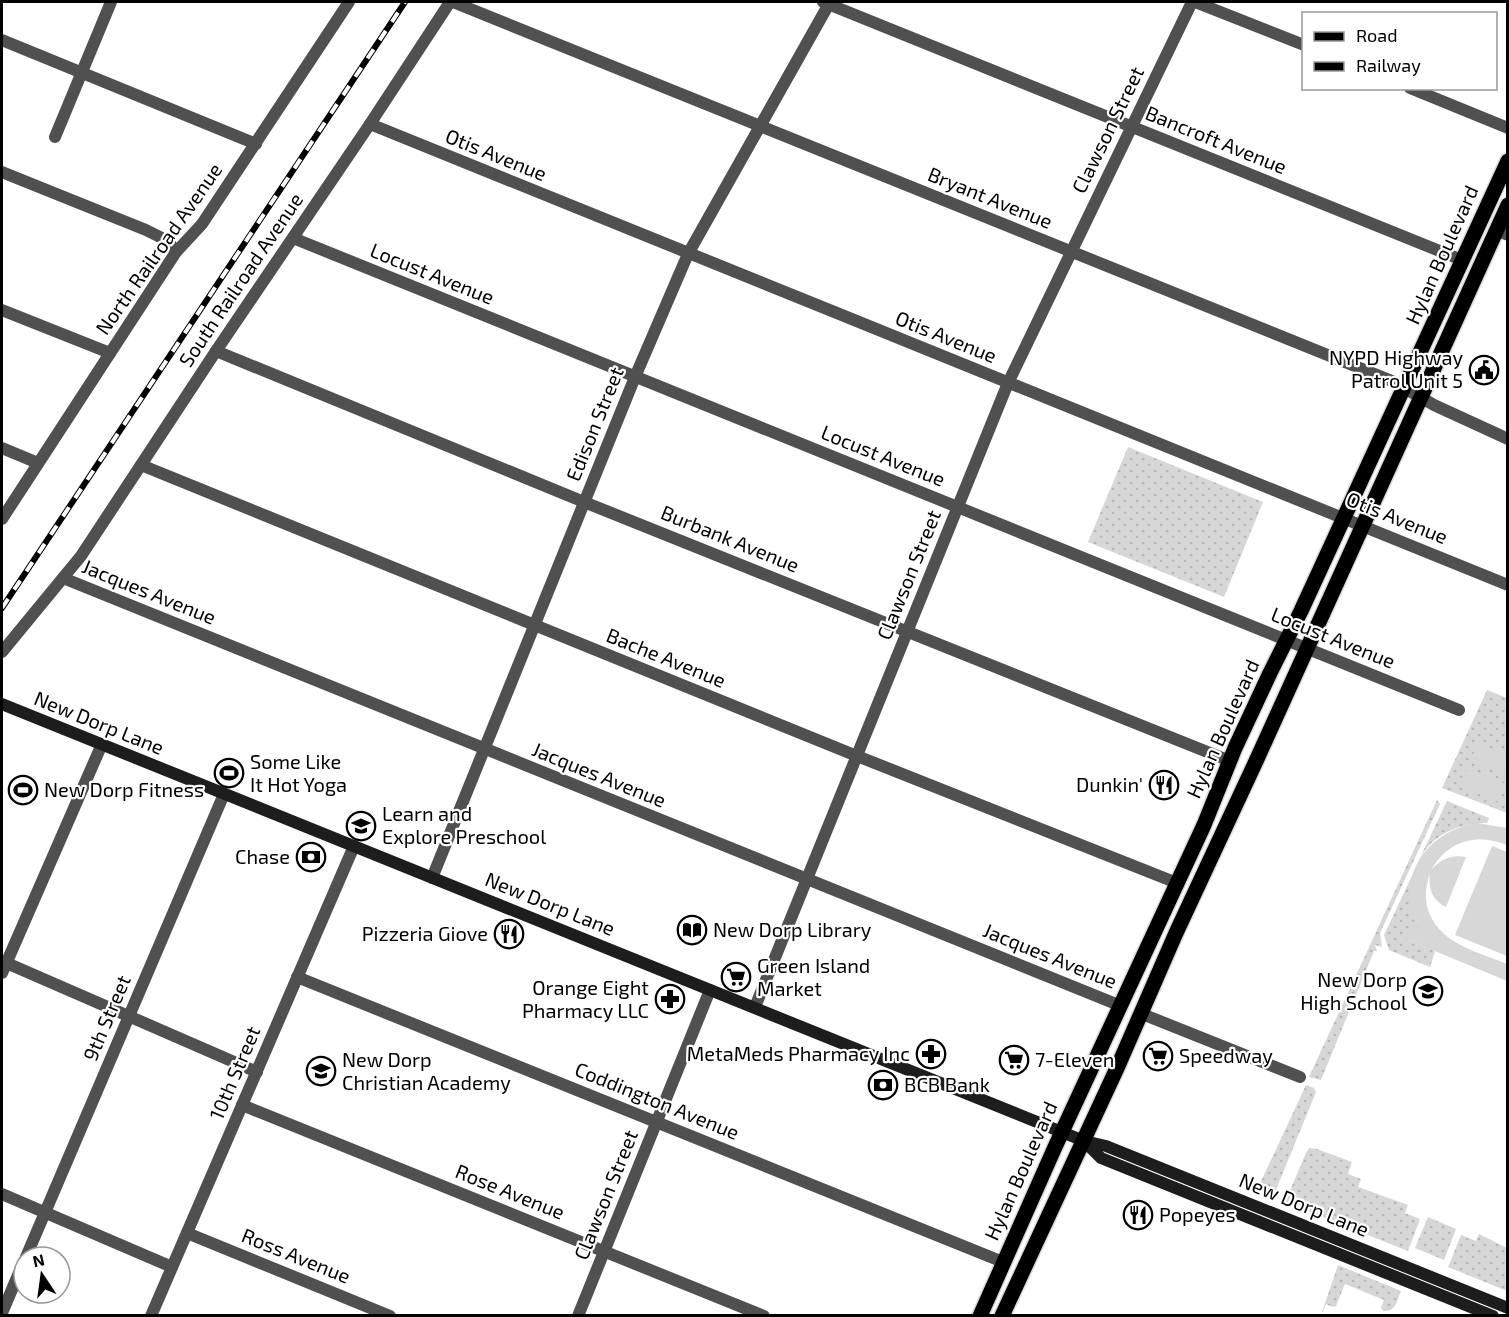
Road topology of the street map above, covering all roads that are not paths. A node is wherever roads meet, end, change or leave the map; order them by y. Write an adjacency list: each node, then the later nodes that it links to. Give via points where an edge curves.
1 (111, 2): 8 (street)
2 (349, 2): 15 (street, North Railroad Avenue)
3 (452, 2): 10 (street, South Railroad Avenue); 12 (street, Bryant Avenue)
4 (827, 2): 11 (street, Bancroft Avenue); 12 (street, Edison Street)
5 (1194, 2): 7 (street); 11 (street, Clawson Street)
6 (2, 40): 8 (street)
7 (1302, 44)
8 (82, 74): 14 (street); 15 (street)
9 (1415, 90): 13 (street)
10 (370, 124): 20 (street, South Railroad Avenue); 23 (street, Otis Avenue)
11 (1131, 126): 22 (street, Clawson Street); 24 (street, Bancroft Avenue)
12 (760, 127): 22 (street, Bryant Avenue); 23 (street, Edison Street)
13 (1508, 128)
14 (55, 137)
15 (256, 144): 21 (street, North Railroad Avenue, via 202,224)
16 (1508, 161): 24 (main road, Hylan Boulevard)
17 (2, 172): 21 (street, via 146,230 168,241)
18 (1508, 205): 19 (main road, Hylan Boulevard)
19 (1502, 232): 27 (main road, Hylan Boulevard)
20 (292, 238): 28 (street, South Railroad Avenue); 30 (street, Locust Avenue)
21 (176, 252): 29 (street, North Railroad Avenue)
22 (1071, 252): 31 (street, Clawson Street); 32 (street, Bryant Avenue)
23 (688, 254): 30 (street, Edison Street); 31 (street, Otis Avenue)
24 (1462, 260): 26 (main road, Hylan Boulevard)
25 (2, 310): 29 (street)
26 (1438, 314): 27 (main road); 32 (main road, Hylan Boulevard)
27 (1455, 321): 33 (main road, Hylan Boulevard)
28 (216, 351): 37 (street, South Railroad Avenue); 38 (street, Burbank Avenue)
29 (110, 353): 36 (street, North Railroad Avenue)
30 (635, 377): 38 (street, Edison Street); 39 (street, Locust Avenue)
31 (1008, 383): 39 (street, Clawson Street); 40 (street, Otis Avenue)
32 (1404, 387): 33 (street, Bryant Avenue); 40 (main road, Hylan Boulevard)
33 (1420, 398): 34 (street, Bryant Avenue); 42 (main road, Hylan Boulevard)
34 (1508, 439)
35 (2, 448): 36 (street)
36 (38, 463): 41 (street, North Railroad Avenue)
37 (141, 465): 43 (street, South Railroad Avenue); 45 (street, Bache Avenue)
38 (584, 502): 45 (street, Edison Street); 46 (street, Burbank Avenue)
39 (958, 507): 46 (street, Clawson Street); 47 (street, Locust Avenue)
40 (1344, 517): 42 (street, Otis Avenue); 47 (main road, Hylan Boulevard)
41 (2, 519)
42 (1363, 525): 44 (street, Otis Avenue); 48 (main road, Hylan Boulevard)
43 (63, 578): 49 (street, South Railroad Avenue); 53 (street, Jacques Avenue)
44 (1508, 585)
45 (535, 625): 53 (street, Edison Street); 54 (street, Bache Avenue)
46 (907, 631): 54 (street, Clawson Street); 55 (street, Burbank Avenue)
47 (1287, 640): 48 (street, Locust Avenue); 55 (main road, Hylan Boulevard)
48 (1307, 648): 51 (street, Locust Avenue); 56 (main road, Hylan Boulevard)
49 (2, 652)
50 (2, 704): 52 (street, New Dorp Lane)
51 (1459, 710)
52 (102, 744): 57 (street, New Dorp Lane); 62 (street)
53 (485, 750): 59 (street, Edison Street); 60 (street, Jacques Avenue)
54 (857, 756): 60 (street, Clawson Street); 61 (street, Bache Avenue)
55 (1230, 761): 56 (main road); 61 (main road, Hylan Boulevard)
56 (1251, 769): 67 (main road, Hylan Boulevard)
57 (224, 794): 58 (street, New Dorp Lane); 68 (street, 9th Street)
58 (354, 846): 59 (street, New Dorp Lane); 63 (street, 10th Street)
59 (432, 878): 64 (street, New Dorp Lane)
60 (807, 880): 65 (street, Jacques Avenue); 66 (street, Clawson Street)
61 (1178, 883): 65 (main road, Hylan Boulevard)
62 (3, 966): 68 (street)
63 (297, 977): 69 (street, 10th Street); 72 (street, Coddington Avenue)
64 (710, 990): 66 (street, New Dorp Lane); 72 (street, Clawson Street)
65 (1121, 1006): 73 (main road, Hylan Boulevard)
66 (755, 1007): 73 (street, New Dorp Lane)
67 (1142, 1014): 70 (street); 74 (main road, Hylan Boulevard)
68 (129, 1016): 69 (street); 76 (street, 9th Street)
69 (257, 1072): 71 (street, 10th Street)
70 (1300, 1077)
71 (242, 1105): 77 (street, 10th Street); 79 (street, Rose Avenue)
72 (657, 1122): 79 (street, Clawson Street); 80 (street, Coddington Avenue)
73 (1061, 1132): 74 (street, New Dorp Lane); 80 (main road, Hylan Boulevard)
74 (1084, 1141): 83 (street, New Dorp Lane, via 1106,1146); 90 (main road, Hylan Boulevard); 91 (street, New Dorp Lane, via 1101,1158)
75 (2, 1194): 76 (street)
76 (45, 1213): 78 (street, 9th Street); 81 (street)
77 (187, 1233): 81 (street, 10th Street); 86 (street, Ross Avenue)
78 (31, 1245)
79 (604, 1251): 87 (street, Clawson Street); 88 (street, Rose Avenue)
80 (1003, 1262): 89 (main road, Hylan Boulevard)
81 (172, 1267): 85 (street, 10th Street)
82 (12, 1289): 84 (street)
83 (1508, 1308)
84 (2, 1313)
85 (151, 1316)
86 (390, 1316)
87 (578, 1316)
88 (764, 1316)
89 (980, 1316)
90 (1002, 1316)
91 (1493, 1316)

